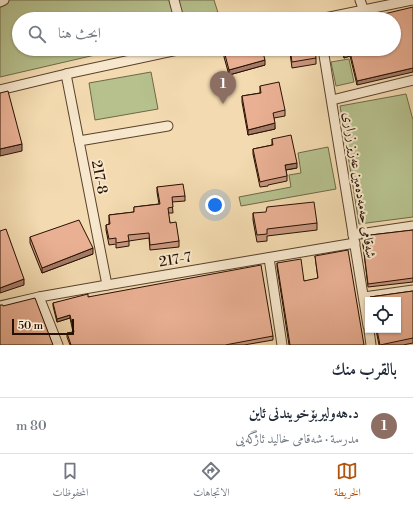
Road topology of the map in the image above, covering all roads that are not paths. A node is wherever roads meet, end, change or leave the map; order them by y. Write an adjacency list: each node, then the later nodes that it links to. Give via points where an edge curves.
1 (4, 0): 5 (street)
2 (174, 0): 7 (street)
3 (360, 0): 6 (street)
4 (412, 0): 6 (street)
5 (0, 2)
6 (364, 11): 8 (street)
7 (177, 12)
8 (358, 12)
9 (150, 56): 11 (street)
10 (324, 56): 15 (street, شەقامی حەمەدەمین عەزیز زراری)
11 (66, 74): 13 (street); 17 (street, 217-8)
12 (412, 81): 14 (street); 15 (street)
13 (0, 90)
14 (413, 91)
15 (332, 100): 19 (street, شەقامی حەمەدەمین عەزیز زراری)
16 (168, 126): 17 (street)
17 (79, 141): 21 (street, 217-8)
18 (413, 226): 19 (street, 217-7)
19 (354, 239): 20 (street, 217-7); 23 (street, شەقامی حەمەدەمین عەزیز زراری)
20 (269, 258): 21 (street, 217-7); 29 (street)
21 (107, 285): 24 (street, 217-7)
22 (413, 290): 23 (street)
23 (364, 296): 25 (street, شەقامی حەمەدەمین عەزیز زراری)
24 (39, 297): 26 (street, 217-7); 28 (street)
25 (365, 304)
26 (0, 306)
27 (369, 333): 30 (street)
28 (58, 345)
29 (282, 345)
30 (371, 345)

